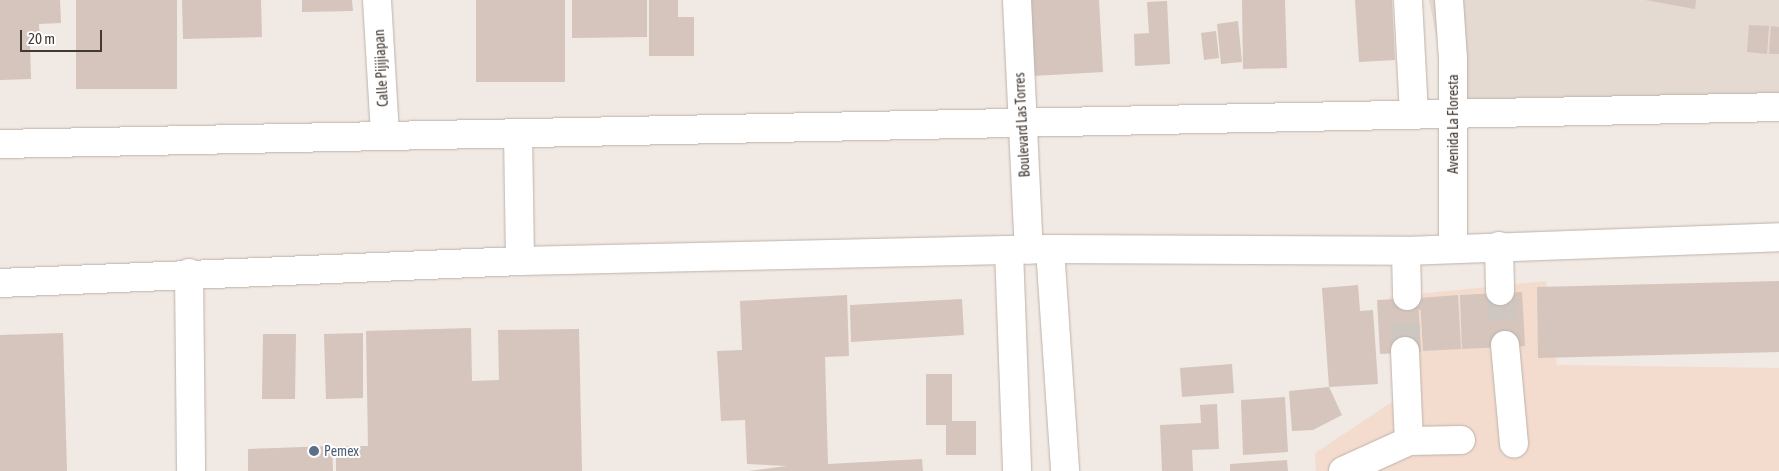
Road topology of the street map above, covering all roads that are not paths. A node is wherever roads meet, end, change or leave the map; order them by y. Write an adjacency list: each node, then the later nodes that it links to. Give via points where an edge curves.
1 (377, 0): 10 (street, Calle Pijijiapan)
2 (1017, 0): 8 (street, Boulevard Las Torres)
3 (1408, 0): 7 (street)
4 (1449, 0): 6 (street, Avenida La Floresta)
5 (1779, 107): 6 (street)
6 (1452, 113): 7 (street); 14 (street, Avenida La Floresta)
7 (1414, 114): 8 (street)
8 (1021, 122): 9 (street); 15 (street, Boulevard Las Torres)
9 (518, 133): 10 (street); 17 (street)
10 (385, 136): 11 (street)
11 (0, 144)
12 (1779, 237): 13 (street)
13 (1498, 246): 14 (street); 20 (street)
14 (1453, 249): 16 (street)
15 (1029, 250): 16 (street); 17 (street); 28 (street, Boulevard Las Torres); 29 (street, Boulevard Las Torres)
16 (1406, 251): 21 (street)
17 (520, 261): 18 (street)
18 (189, 273): 19 (street); 27 (street)
19 (0, 283)
20 (1500, 291)
21 (1407, 296)
22 (1505, 345): 26 (street)
23 (1405, 351): 25 (street)
24 (1461, 440): 25 (street)
25 (1409, 441): 30 (street)
26 (1514, 444)
27 (191, 471)
28 (1017, 471)
29 (1065, 471)
30 (1343, 471)

